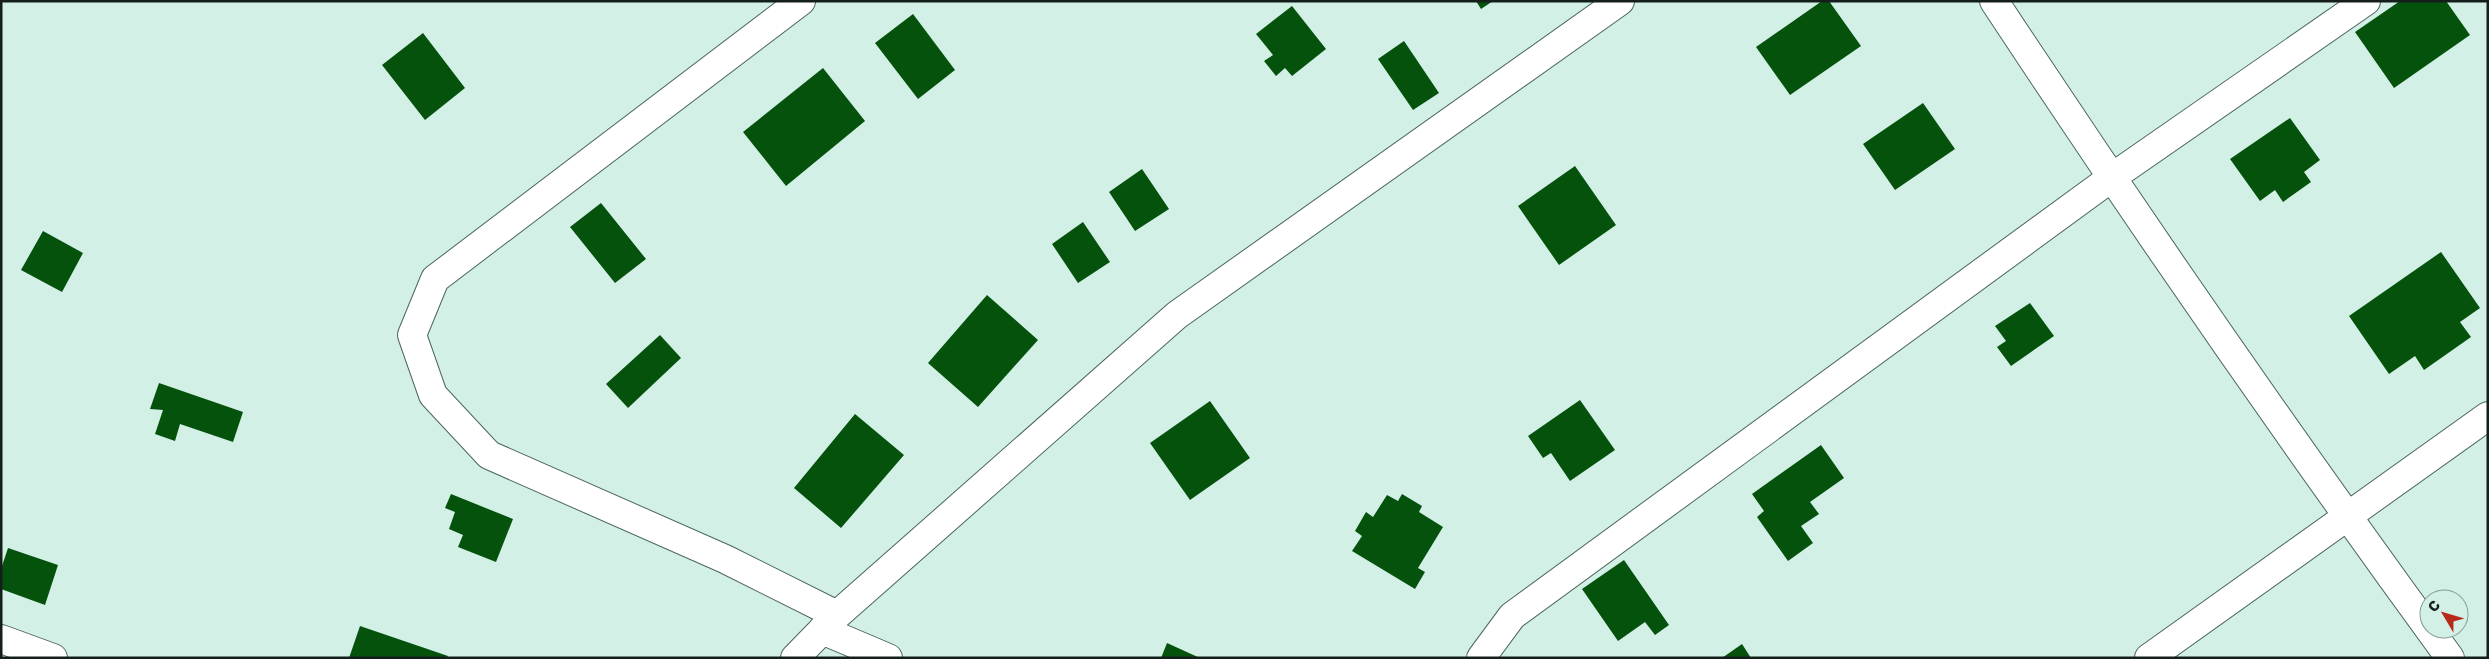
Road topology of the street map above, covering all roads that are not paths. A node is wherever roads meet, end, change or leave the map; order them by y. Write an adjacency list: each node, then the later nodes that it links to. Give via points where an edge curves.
1 (801, 1): 8 (street, via 435,279 412,335 433,395 489,455 725,559)
2 (1620, 1): 8 (street, via 1177,315)
3 (1994, 1): 5 (street)
4 (2366, 1): 5 (street)
5 (2111, 178): 7 (street); 13 (street, via 1512,616)
6 (2488, 416): 7 (street)
7 (2347, 517): 14 (street); 15 (street)
8 (829, 623): 11 (street); 12 (street)
9 (1, 639): 10 (street)
10 (53, 658)
11 (795, 658)
12 (888, 658)
13 (1481, 658)
14 (2149, 658)
15 (2450, 658)

